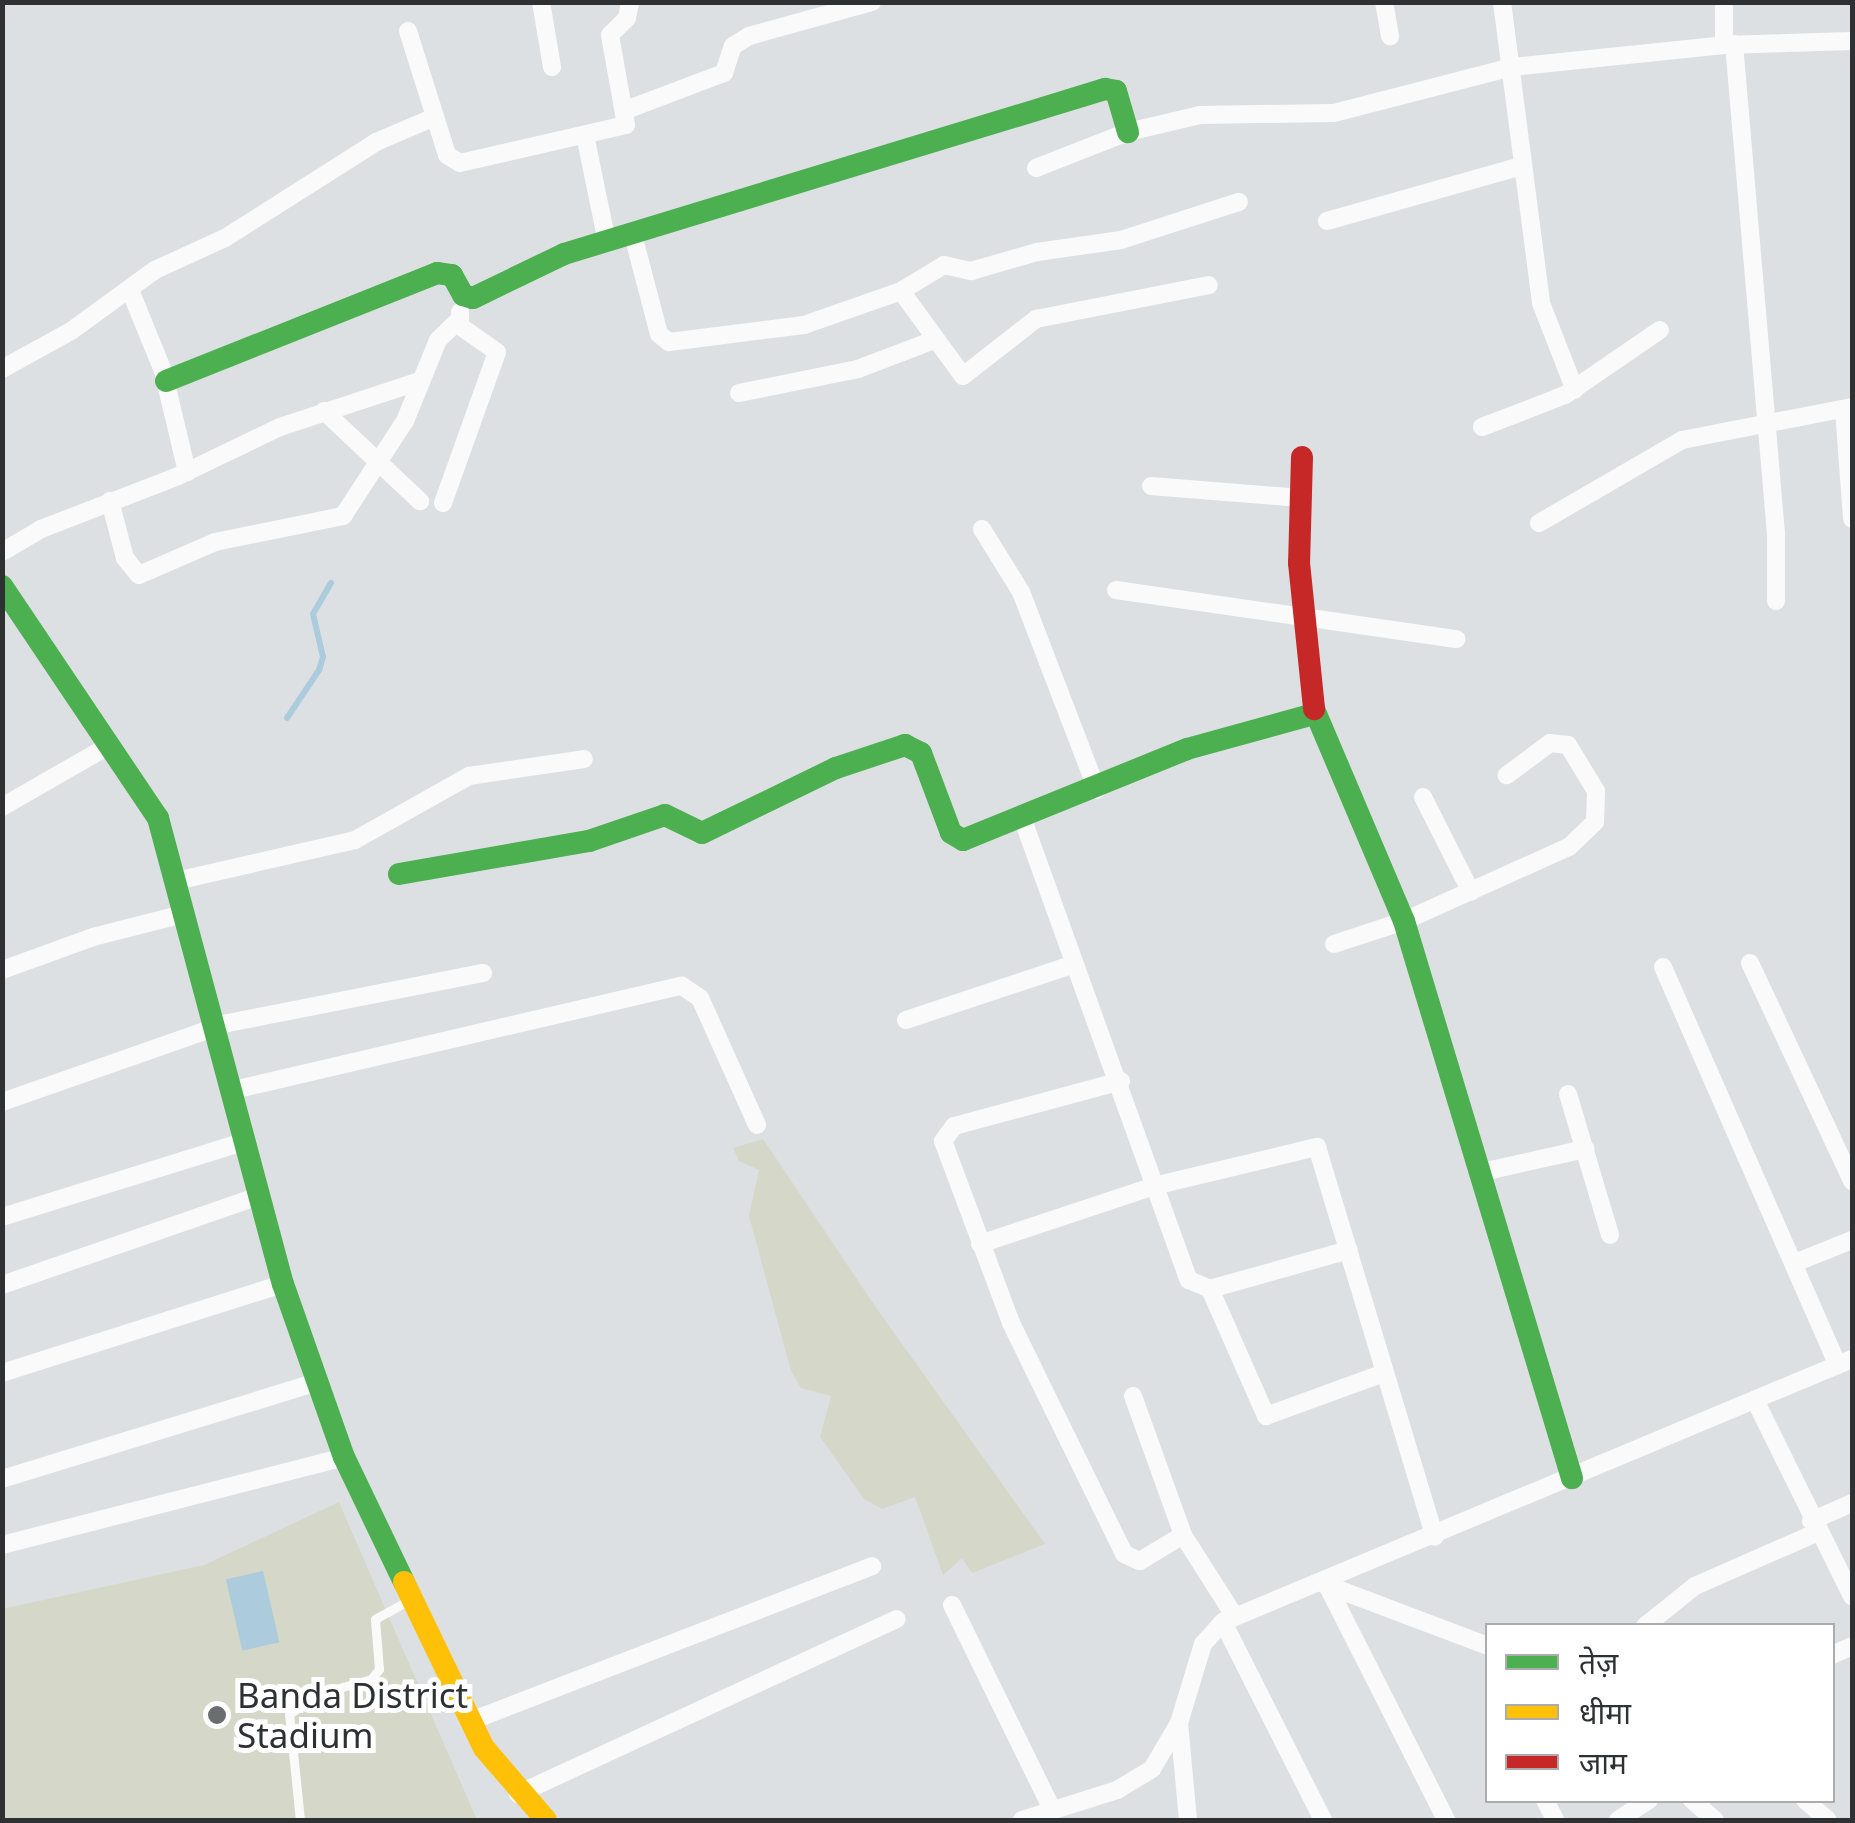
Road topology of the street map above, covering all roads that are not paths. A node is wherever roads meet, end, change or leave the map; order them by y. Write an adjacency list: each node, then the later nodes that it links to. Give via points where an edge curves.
1 (541, 2): 11 (street)
2 (630, 2): 13 (street, via 628,18 610,35)
3 (872, 2): 13 (street, via 749,36 732,46 724,74)
4 (1384, 2): 8 (street)
5 (1502, 2): 12 (street)
6 (1724, 2): 10 (street)
7 (408, 31): 14 (street)
8 (1390, 36)
9 (1852, 41): 10 (street)
10 (1729, 44): 12 (street); 37 (street)
11 (552, 67)
12 (1512, 67): 15 (street, via 1353,110 1200,114); 17 (street)
13 (626, 110): 16 (street, via 626,125)
14 (435, 117): 16 (street, via 447,155 460,163); 24 (street, via 376,142)
15 (1128, 132): 18 (street); 21 (street, via 1116,92 1105,89)
16 (585, 135): 22 (street)
17 (1522, 166): 20 (street); 33 (street, via 1542,302)
18 (1036, 168)
19 (1238, 202): 25 (street, via 1122,240 1037,252 971,271 944,265)
20 (1327, 221)
21 (633, 235): 22 (street); 25 (street, via 659,334 669,342 804,325)
22 (607, 242): 26 (street, via 555,257)
23 (1209, 284): 29 (street, via 1036,319 963,376)
24 (130, 290): 30 (street); 31 (street)
25 (901, 292): 29 (street)
26 (468, 298): 27 (street); 31 (street, via 452,275 438,273)
27 (458, 321): 32 (street, via 438,340); 47 (street, via 497,352)
28 (1660, 330): 33 (street)
29 (934, 340): 34 (street, via 868,366)
30 (2, 369)
31 (166, 381): 42 (street)
32 (420, 381): 36 (street); 41 (street)
33 (1574, 390): 38 (street)
34 (738, 393)
35 (1848, 408): 37 (street); 39 (street)
36 (324, 411): 41 (street); 42 (street)
37 (1762, 423): 49 (street, via 1682,440); 54 (street, via 1776,532)
38 (1482, 426)
39 (1849, 433): 48 (street)
40 (1302, 457): 44 (street)
41 (378, 466): 45 (street, via 343,516 207,544 149,574 139,575 125,558); 46 (street)
42 (186, 472): 45 (street)
43 (1150, 486): 44 (street)
44 (1301, 498): 55 (street)
45 (110, 501): 51 (street)
46 (420, 501)
47 (444, 503)
48 (1852, 519)
49 (1539, 523)
50 (982, 529): 61 (street, via 1021,592)
51 (2, 552)
52 (2, 586): 58 (street)
53 (1116, 590): 55 (street)
54 (1776, 600)
55 (1303, 612): 56 (street); 57 (street)
56 (1456, 639)
57 (1314, 714): 61 (street, via 1188,749); 69 (street)
58 (110, 745): 63 (street); 66 (street, via 152,805)
59 (584, 760): 66 (street, via 469,776 355,840)
60 (1507, 775): 67 (street, via 1550,743 1568,745 1596,790 1595,822 1569,847)
61 (1097, 790): 64 (street)
62 (1423, 796): 67 (street)
63 (2, 807)
64 (1023, 820): 65 (street, via 956,838 921,752 905,745 836,768 702,833 665,815 589,841); 72 (street)
65 (399, 874)
66 (176, 882): 68 (street)
67 (1471, 892): 69 (street)
68 (183, 914): 74 (street); 77 (street)
69 (1404, 921): 70 (street); 85 (street)
70 (1334, 944)
71 (1750, 962): 86 (street)
72 (1074, 964): 76 (street); 78 (street)
73 (1663, 967): 94 (street)
74 (2, 970)
75 (483, 974): 77 (street)
76 (906, 1020)
77 (212, 1028): 79 (street); 81 (street)
78 (1121, 1082): 87 (street); 92 (street, via 946,1133 944,1152)
79 (229, 1092): 82 (street, via 682,986 700,998); 83 (street)
80 (1568, 1094): 84 (street)
81 (2, 1102)
82 (757, 1125)
83 (243, 1142): 88 (street); 89 (street)
84 (1584, 1149): 85 (street); 90 (street)
85 (1482, 1172): 105 (street)
86 (1852, 1181)
87 (1154, 1186): 92 (street); 93 (street, via 1316,1147); 97 (street, via 1189,1280)
88 (258, 1196): 95 (street); 96 (street)
89 (2, 1217)
90 (1610, 1235)
91 (1852, 1240): 94 (street)
92 (980, 1244): 109 (street, via 1055,1420 1124,1554 1140,1561)
93 (1349, 1250): 97 (street); 100 (street)
94 (1796, 1262): 98 (street)
95 (2, 1284)
96 (283, 1284): 99 (street); 101 (street)
97 (1210, 1289): 100 (street, via 1266,1416)
98 (1845, 1362): 103 (street)
99 (2, 1373)
100 (1384, 1373): 110 (street)
101 (318, 1382): 104 (street); 106 (street)
102 (1133, 1396): 109 (street)
103 (1756, 1400): 105 (street); 108 (street)
104 (344, 1457): 111 (street); 115 (street)
105 (1572, 1478): 110 (street)
106 (2, 1479)
107 (1852, 1503): 108 (street)
108 (1814, 1526): 114 (street); 119 (street, via 1696,1586)
109 (1182, 1535): 118 (street)
110 (1435, 1537): 113 (street)
111 (2, 1545)
112 (872, 1566): 121 (street)
113 (1324, 1584): 118 (street); 120 (street); 132 (street)
114 (1851, 1588)
115 (414, 1598): 121 (street); 128 (lane, via 376,1620 380,1669 370,1679 321,1692 289,1714)
116 (952, 1605): 127 (street)
117 (896, 1619): 126 (street)
118 (1229, 1619): 122 (street, via 1203,1644); 131 (street)
119 (1649, 1623)
120 (1485, 1645)
121 (470, 1721): 126 (street)
122 (1178, 1723): 127 (street, via 1145,1776); 130 (street)
123 (1644, 1803): 133 (street)
124 (1695, 1803): 134 (street)
125 (1808, 1803): 135 (street)
126 (531, 1810)
127 (1054, 1811): 129 (street)
128 (300, 1820)
129 (1022, 1820)
130 (1188, 1820)
131 (1323, 1820)
132 (1446, 1820)
133 (1618, 1820)
134 (1715, 1820)
135 (1828, 1820)

